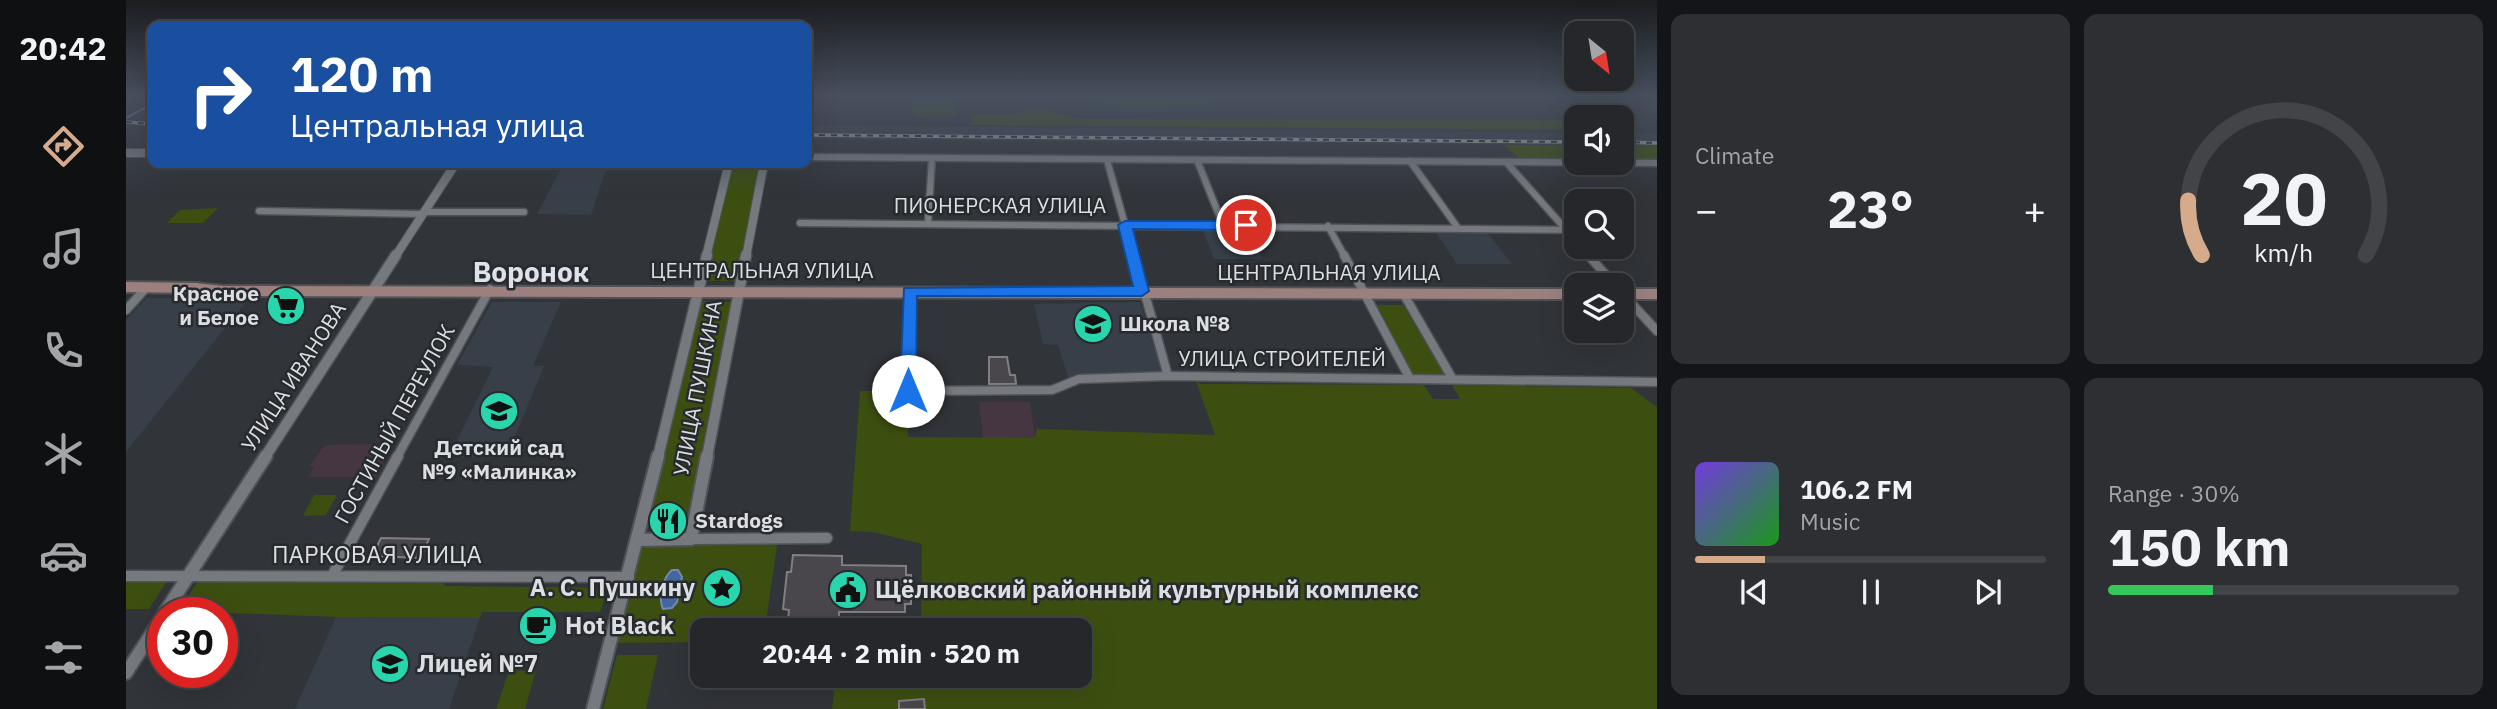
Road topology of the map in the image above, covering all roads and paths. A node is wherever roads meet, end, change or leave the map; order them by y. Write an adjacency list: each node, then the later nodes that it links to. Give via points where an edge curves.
1 (126, 153): 2 (street)
2 (147, 153)
3 (812, 157): 4 (street)
4 (932, 158): 5 (street); 17 (street)
5 (1107, 160): 6 (street); 18 (street)
6 (1197, 160): 7 (street); 19 (street)
7 (1410, 161): 8 (street); 21 (street)
8 (1506, 162): 9 (street); 22 (street)
9 (1657, 163)
10 (453, 168): 15 (street, УЛИЦА ИВАНОВА)
11 (728, 168): 30 (street, УЛИЦА ПУШКИНА)
12 (763, 168): 31 (street, УЛИЦА ПУШКИНА)
13 (260, 211): 15 (street)
14 (524, 212): 15 (street)
15 (422, 213): 28 (street, УЛИЦА ИВАНОВА)
16 (800, 223): 17 (street, ПИОНЕРСКАЯ УЛИЦА)
17 (928, 223): 18 (street, ПИОНЕРСКАЯ УЛИЦА)
18 (1125, 225): 19 (street, ПИОНЕРСКАЯ УЛИЦА); 33 (street)
19 (1223, 225): 20 (street, ПИОНЕРСКАЯ УЛИЦА)
20 (1328, 226): 21 (street, ПИОНЕРСКАЯ УЛИЦА); 34 (street)
21 (1458, 228): 23 (street, ПИОНЕРСКАЯ УЛИЦА)
22 (1564, 228)
23 (1564, 230)
24 (1592, 259): 25 (street)
25 (1604, 273)
26 (126, 287): 27 (main road, ЦЕНТРАЛЬНАЯ УЛИЦА)
27 (146, 288): 28 (main road, ЦЕНТРАЛЬНАЯ УЛИЦА); 40 (street)
28 (373, 289): 29 (main road, ЦЕНТРАЛЬНАЯ УЛИЦА); 51 (street, УЛИЦА ИВАНОВА)
29 (490, 289): 30 (main road, ЦЕНТРАЛЬНАЯ УЛИЦА); 50 (street, ГОСТИНЫЙ ПЕРЕУЛОК)
30 (698, 290): 31 (main road, ЦЕНТРАЛЬНАЯ УЛИЦА); 46 (street, УЛИЦА ПУШКИНА)
31 (739, 291): 32 (main road, ЦЕНТРАЛЬНАЯ УЛИЦА); 48 (street, УЛИЦА ПУШКИНА)
32 (909, 291): 33 (main road, ЦЕНТРАЛЬНАЯ УЛИЦА); 42 (street, УЛИЦА СТРОИТЕЛЕЙ, via 908,391 1052,390 1079,379)
33 (1142, 291): 34 (main road, ЦЕНТРАЛЬНАЯ УЛИЦА); 42 (street)
34 (1364, 292): 35 (main road, ЦЕНТРАЛЬНАЯ УЛИЦА); 43 (street)
35 (1403, 293): 36 (main road, ЦЕНТРАЛЬНАЯ УЛИЦА); 44 (street)
36 (1564, 294)
37 (1634, 294): 38 (main road)
38 (1657, 295)
39 (1634, 306): 41 (street)
40 (126, 310)
41 (1657, 331)
42 (1168, 376): 43 (street, УЛИЦА СТРОИТЕЛЕЙ)
43 (1409, 377): 44 (street, УЛИЦА СТРОИТЕЛЕЙ)
44 (1452, 378): 45 (street, УЛИЦА СТРОИТЕЛЕЙ)
45 (1657, 382)
46 (638, 534): 48 (street); 52 (street, УЛИЦА ПУШКИНА)
47 (827, 538): 48 (street)
48 (691, 539)
49 (126, 576): 51 (street, ПАРКОВАЯ УЛИЦА)
50 (332, 576): 51 (street, ПАРКОВАЯ УЛИЦА); 52 (street, ПАРКОВАЯ УЛИЦА)
51 (188, 577): 53 (street, УЛИЦА ИВАНОВА)
52 (629, 577): 56 (street, УЛИЦА ПУШКИНА)
53 (175, 597)
54 (147, 640): 55 (street, УЛИЦА ИВАНОВА)
55 (126, 673)
56 (593, 709)

